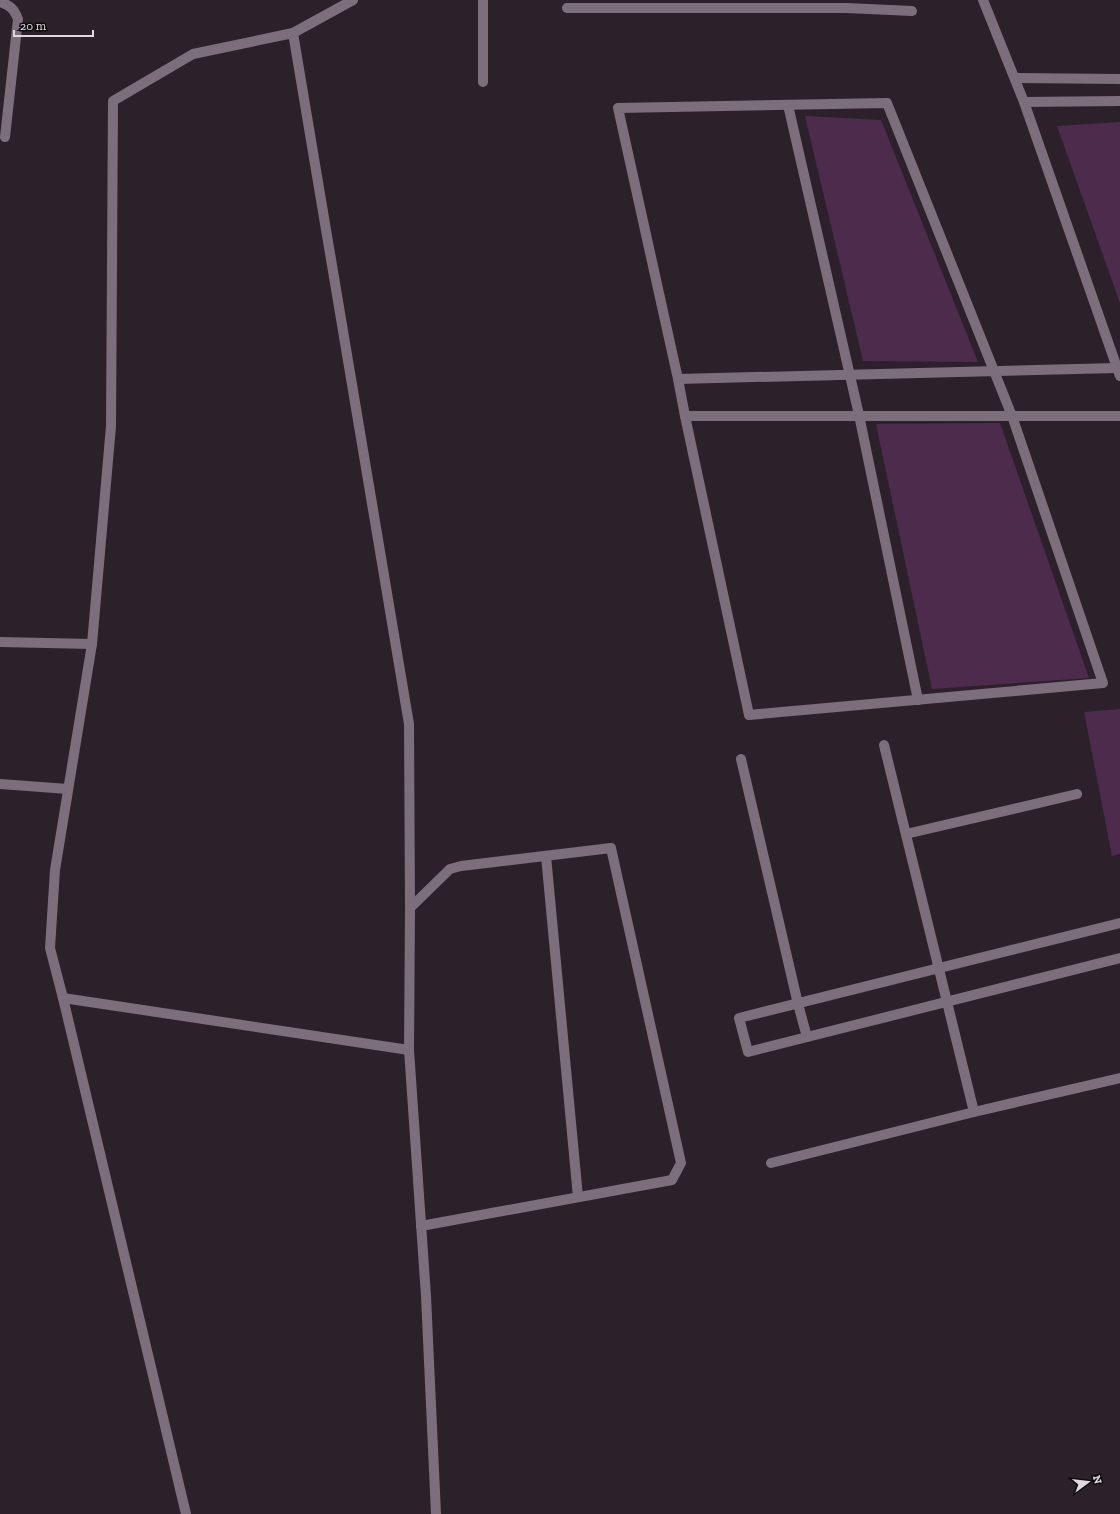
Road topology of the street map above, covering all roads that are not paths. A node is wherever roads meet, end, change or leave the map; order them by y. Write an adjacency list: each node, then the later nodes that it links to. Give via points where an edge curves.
1 (353, 0): 9 (street)
2 (483, 0): 12 (street)
3 (983, 0): 10 (street)
4 (0, 2): 16 (street, via 14,9 18,19)
5 (633, 4): 6 (street); 7 (street)
6 (850, 4): 8 (street)
7 (567, 8)
8 (912, 11)
9 (293, 33): 26 (street, via 193,54 113,101 111,426); 35 (street, via 409,724)
10 (1015, 78): 11 (street); 14 (street)
11 (1120, 79)
12 (483, 82)
13 (1120, 101): 14 (street)
14 (1024, 102): 18 (street)
15 (788, 105): 17 (street, via 887,103); 19 (street); 20 (street, via 618,108)
16 (5, 138)
17 (994, 371): 18 (street); 19 (street); 23 (street)
18 (1119, 372)
19 (849, 375): 20 (street); 22 (street)
20 (678, 379): 21 (street)
21 (685, 416): 22 (street); 27 (street, via 749,715)
22 (859, 416): 23 (street); 27 (street)
23 (1012, 416): 24 (street); 27 (street, via 1102,683)
24 (1120, 416)
25 (0, 642): 26 (street)
26 (92, 644): 31 (street)
27 (918, 700)
28 (884, 744): 33 (street)
29 (741, 759): 41 (street)
30 (0, 784): 31 (street)
31 (68, 789): 39 (street, via 55,870 50,948)
32 (1077, 794): 33 (street)
33 (906, 834): 38 (street)
34 (546, 856): 35 (street, via 450,869); 47 (street); 47 (street, via 611,848 681,1163 672,1180)
35 (410, 908): 43 (street)
36 (1120, 923): 38 (street)
37 (1120, 958): 40 (street)
38 (939, 968): 40 (street); 41 (street)
39 (64, 998): 43 (street); 49 (street)
40 (948, 1002): 42 (street); 45 (street)
41 (798, 1004): 42 (street); 42 (street, via 739,1018 744,1038 748,1052)
42 (807, 1037)
43 (409, 1050): 48 (street)
44 (1120, 1078): 45 (street)
45 (974, 1112): 46 (street)
46 (771, 1163)
47 (578, 1197): 48 (street)
48 (421, 1226): 50 (street)
49 (186, 1514)
50 (436, 1514)

